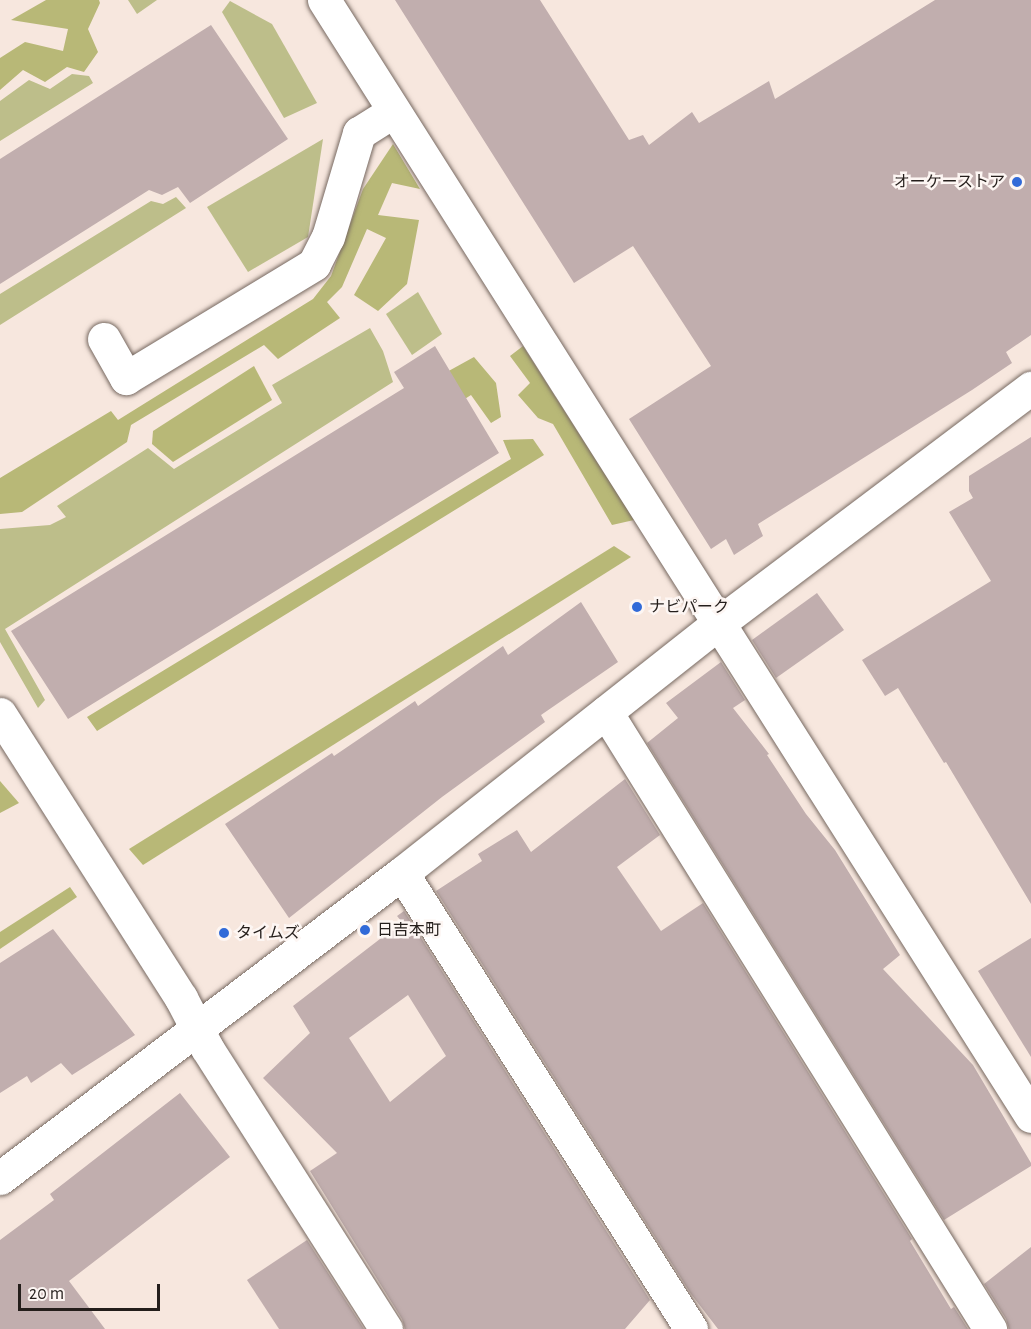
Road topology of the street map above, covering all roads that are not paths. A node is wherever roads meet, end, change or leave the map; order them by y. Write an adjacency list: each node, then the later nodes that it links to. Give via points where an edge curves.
1 (324, 0): 2 (street)
2 (394, 111): 3 (street, via 359,134 328,237 314,264 126,378); 5 (street)
3 (104, 339)
4 (1031, 388): 5 (street)
5 (719, 623): 6 (street); 10 (street)
6 (606, 712): 8 (street); 14 (street)
7 (0, 714): 9 (street, via 181,998)
8 (402, 873): 9 (street); 13 (street)
9 (196, 1029): 11 (street); 12 (street)
10 (1031, 1116)
11 (0, 1178)
12 (386, 1329)
13 (691, 1329)
14 (990, 1329)

